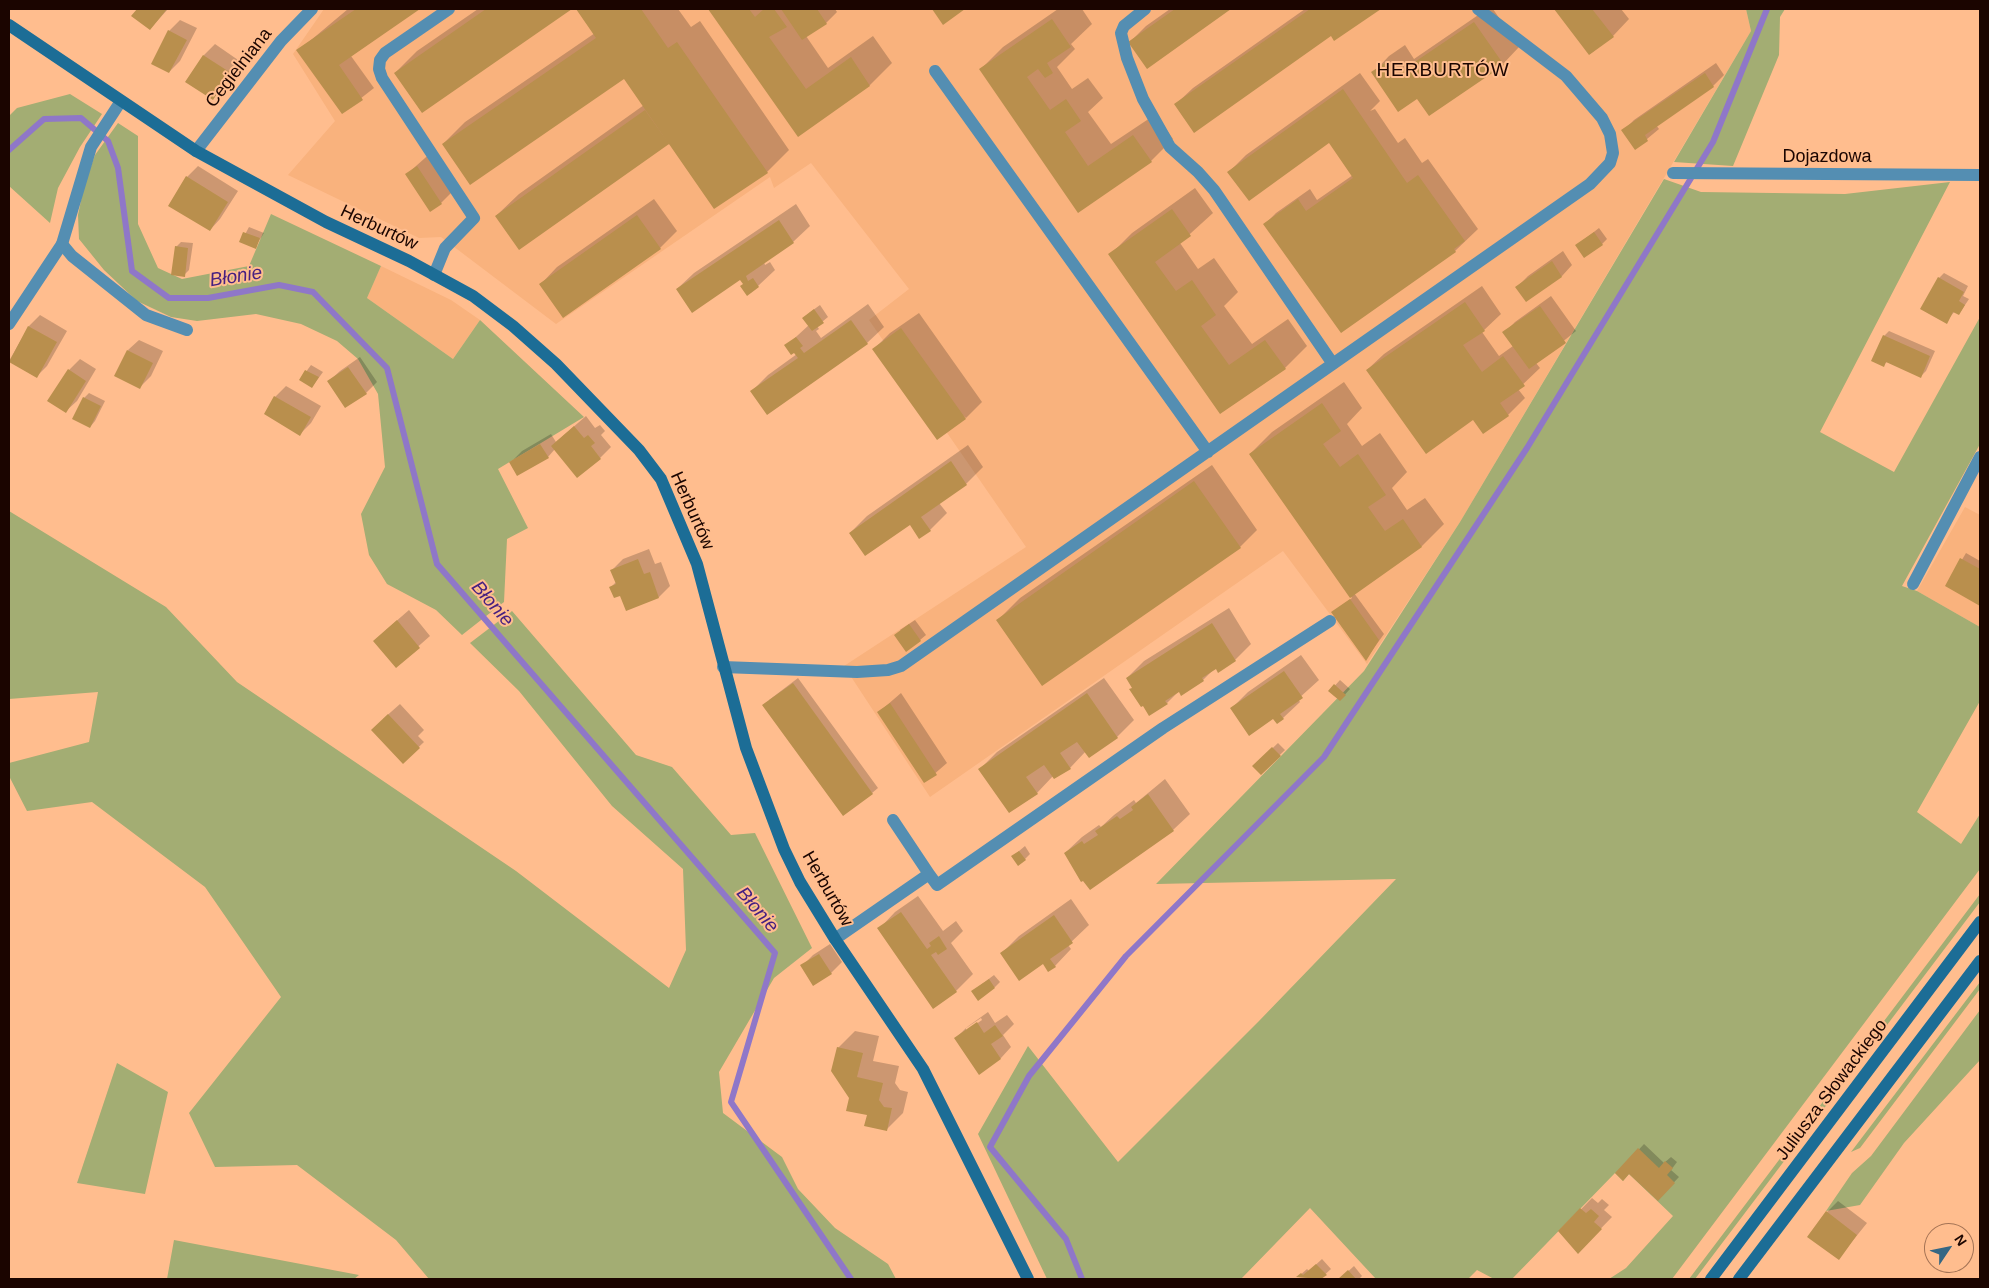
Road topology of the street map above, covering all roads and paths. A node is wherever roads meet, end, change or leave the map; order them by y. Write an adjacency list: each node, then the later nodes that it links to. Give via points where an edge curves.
1 (312, 9): 8 (street, Cegielniana, via 281,41)
2 (449, 9): 12 (street, via 386,53 380,60 379,69 474,218 445,248)
3 (1145, 9): 15 (street, via 1132,18 1121,33 1143,99 1170,147 1214,190)
4 (1478, 9): 15 (street, via 1566,76 1602,118 1610,134 1613,152 1610,163 1590,184)
5 (9, 25): 7 (street, Herburtów)
6 (935, 71): 16 (street)
7 (122, 101): 8 (street, Herburtów); 11 (street, via 91,147)
8 (196, 151): 12 (street, Herburtów, via 326,222)
9 (1674, 173): 10 (street, Dojazdowa)
10 (1980, 176)
11 (62, 244): 13 (street); 14 (street, via 72,256 146,315)
12 (434, 275): 20 (street, Herburtów, via 473,296 549,357 639,450 661,479 697,564)
13 (9, 324)
14 (187, 330)
15 (1333, 364): 16 (street)
16 (1208, 452): 20 (street, via 901,666 857,672)
17 (1980, 457): 18 (street)
18 (1913, 584)
19 (1330, 621): 22 (street, via 1163,728 937,885)
20 (724, 667): 24 (street, Herburtów, via 746,748 773,823 800,882)
21 (892, 820): 22 (street)
22 (929, 874): 24 (street)
23 (1980, 922): 27 (street, Juliusza Słowackiego)
24 (835, 939): 26 (street, Herburtów, via 923,1070)
25 (1980, 961): 28 (street)
26 (1028, 1279)
27 (1711, 1279)
28 (1739, 1279)

